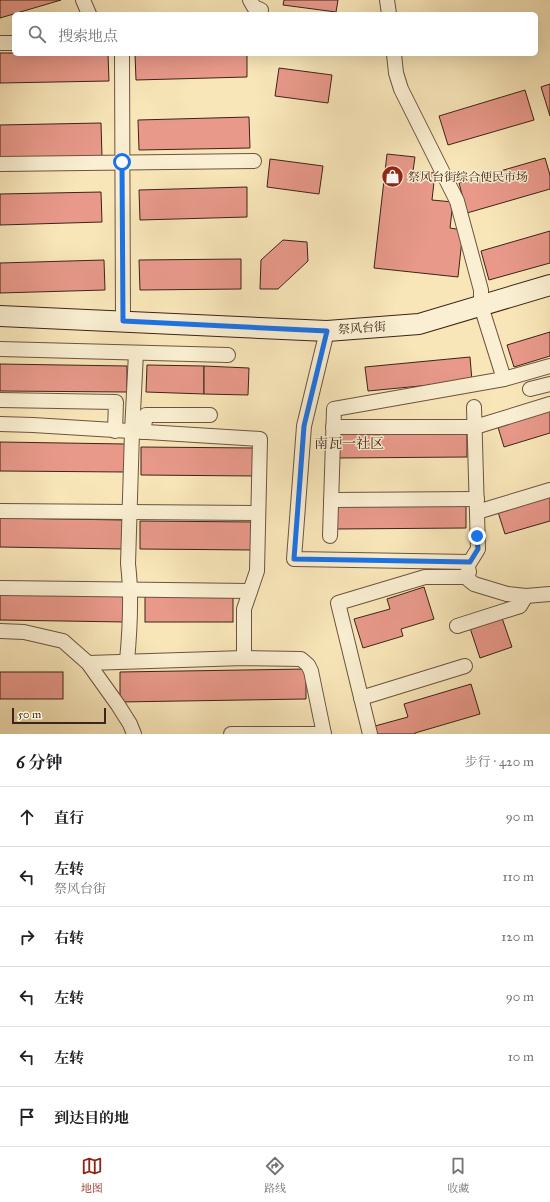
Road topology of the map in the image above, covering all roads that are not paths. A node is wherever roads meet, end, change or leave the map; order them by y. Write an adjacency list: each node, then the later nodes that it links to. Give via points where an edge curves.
1 (83, 0): 5 (street)
2 (250, 0): 4 (street, via 254,7)
3 (386, 0): 6 (street)
4 (262, 8)
5 (88, 12)
6 (389, 12)
7 (12, 43): 8 (street)
8 (0, 44)
9 (122, 56): 12 (street)
10 (394, 56): 15 (street, via 401,89 457,201 481,290)
11 (254, 160): 12 (street)
12 (122, 162): 13 (street); 17 (street)
13 (0, 164)
14 (550, 285): 15 (main road, 祭风台街)
15 (481, 306): 18 (main road, 祭风台街, via 419,324); 23 (street)
16 (0, 316): 17 (main road, 祭风台街)
17 (123, 321): 18 (main road, 祭风台街)
18 (327, 331): 42 (street, via 304,426 294,559)
19 (0, 349): 20 (street)
20 (136, 353): 21 (street); 34 (street)
21 (228, 355)
22 (550, 366): 23 (street)
23 (504, 380): 31 (street, via 334,409)
24 (550, 384): 25 (street)
25 (530, 389)
26 (0, 400): 33 (street, via 116,402)
27 (550, 404): 32 (street)
28 (474, 407): 32 (street)
29 (210, 415): 34 (street, via 146,415)
30 (0, 424): 33 (street, via 33,424)
31 (333, 427): 32 (street); 36 (street)
32 (475, 427): 37 (street)
33 (115, 431): 34 (street)
34 (137, 432): 39 (street); 40 (street, via 260,439)
35 (550, 490): 37 (street)
36 (331, 500): 37 (street); 41 (street)
37 (477, 505): 42 (street, via 478,549 470,562)
38 (0, 511): 39 (street)
39 (130, 512): 40 (street); 45 (street)
40 (258, 513): 46 (street, via 257,571)
41 (330, 536)
42 (467, 562): 43 (street)
43 (467, 576): 48 (street, via 474,584 507,594); 55 (street, via 425,577 338,603)
44 (0, 588): 45 (street)
45 (130, 590): 46 (street); 52 (street)
46 (250, 591): 51 (street, via 244,609)
47 (550, 594): 48 (street)
48 (526, 596): 49 (street, via 520,606)
49 (457, 626)
50 (0, 631): 53 (street, via 24,632 63,642)
51 (244, 658): 52 (street); 58 (street, via 301,659 308,665 312,671)
52 (127, 662): 53 (street)
53 (88, 663): 56 (street, via 118,705)
54 (465, 666): 55 (street)
55 (361, 698): 59 (street)
56 (134, 734)
57 (231, 734): 58 (street)
58 (324, 734)
59 (370, 734)

